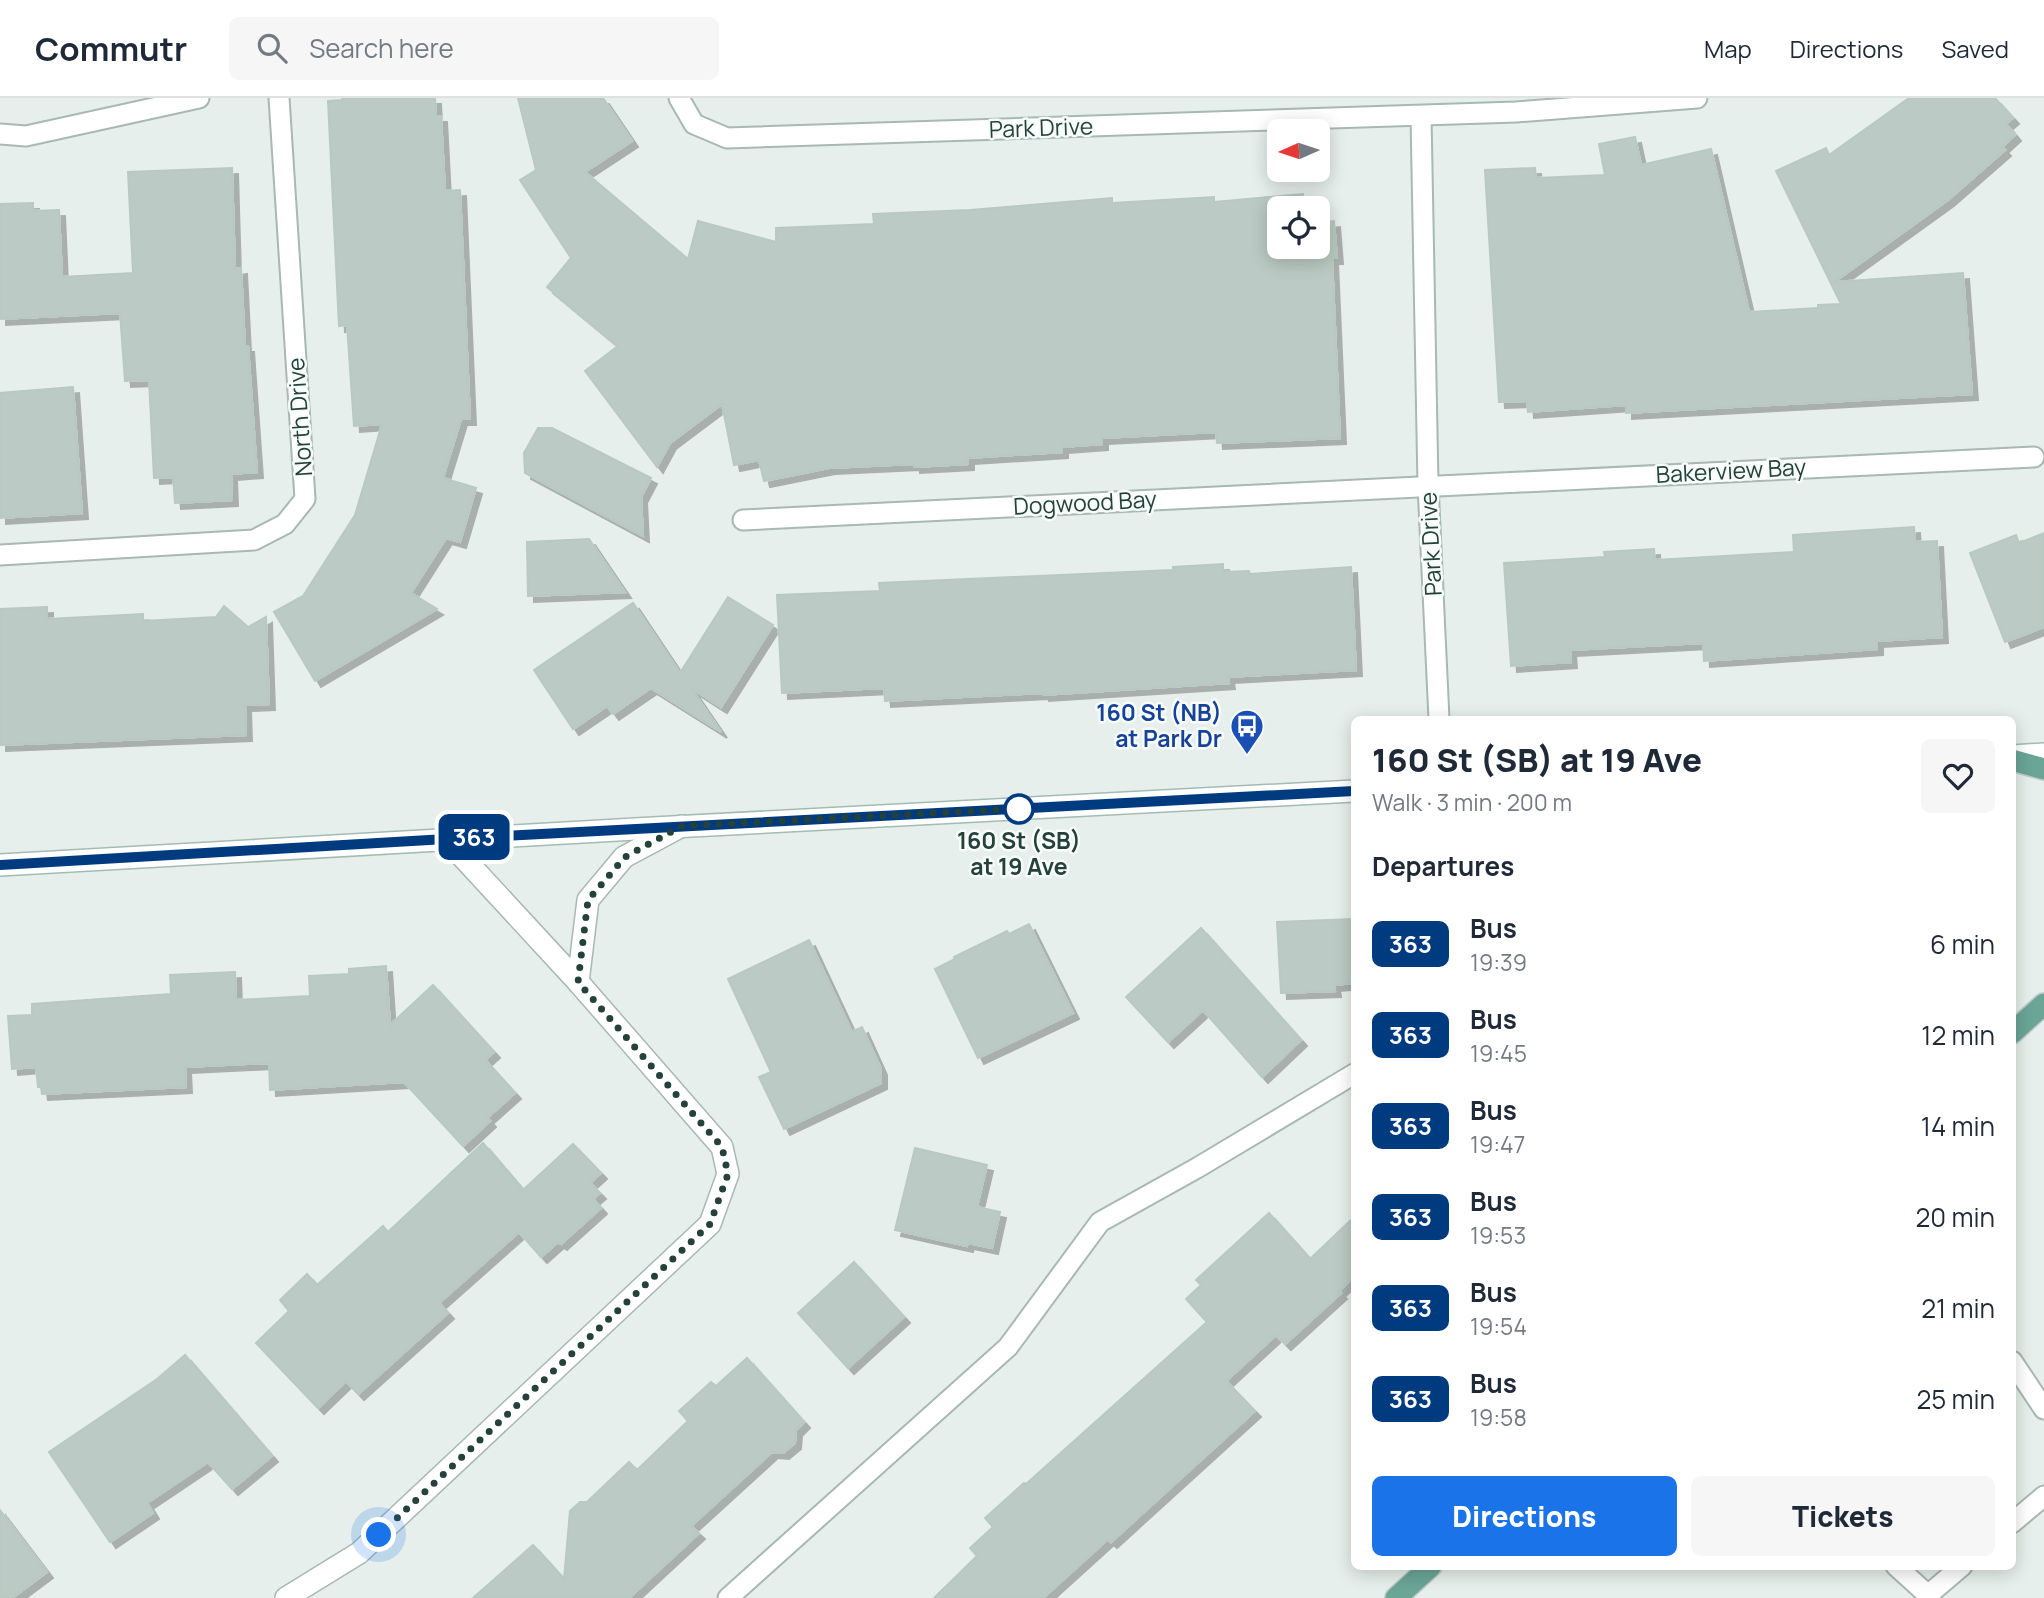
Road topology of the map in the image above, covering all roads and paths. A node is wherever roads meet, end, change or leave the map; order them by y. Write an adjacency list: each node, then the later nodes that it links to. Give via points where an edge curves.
1 (199, 98): 6 (lane, via 26,136)
2 (279, 98): 10 (lane, North Drive, via 305,499 285,524 254,540)
3 (679, 98): 5 (lane, Park Drive, via 694,124 727,138)
4 (1697, 98): 5 (lane, Park Drive)
5 (1421, 116): 8 (lane, Park Drive)
6 (0, 134)
7 (2034, 457): 8 (lane, Bakerview Bay)
8 (1428, 485): 9 (lane, Dogwood Bay); 11 (lane, Park Drive)
9 (743, 520)
10 (0, 555)
11 (1439, 716)
12 (2044, 754): 13 (street)
13 (2016, 758)
14 (2016, 759): 15 (main road)
15 (2044, 769)
16 (1351, 791): 17 (street)
17 (682, 826): 18 (street); 20 (street, via 625,857 588,900)
18 (446, 839): 19 (street); 20 (street)
19 (0, 865)
20 (578, 982): 32 (street, via 722,1147 728,1174 710,1224 359,1553)
21 (2040, 1015): 22 (main road)
22 (2016, 1030)
23 (1351, 1076): 33 (lane, via 1100,1222 1008,1347)
24 (2016, 1367): 25 (lane)
25 (2044, 1409)
26 (2044, 1496): 27 (lane)
27 (2016, 1520)
28 (1427, 1570): 34 (main road)
29 (1900, 1570): 31 (lane)
30 (1958, 1570): 31 (lane)
31 (1929, 1597)
32 (286, 1598)
33 (729, 1598)
34 (1396, 1598)

